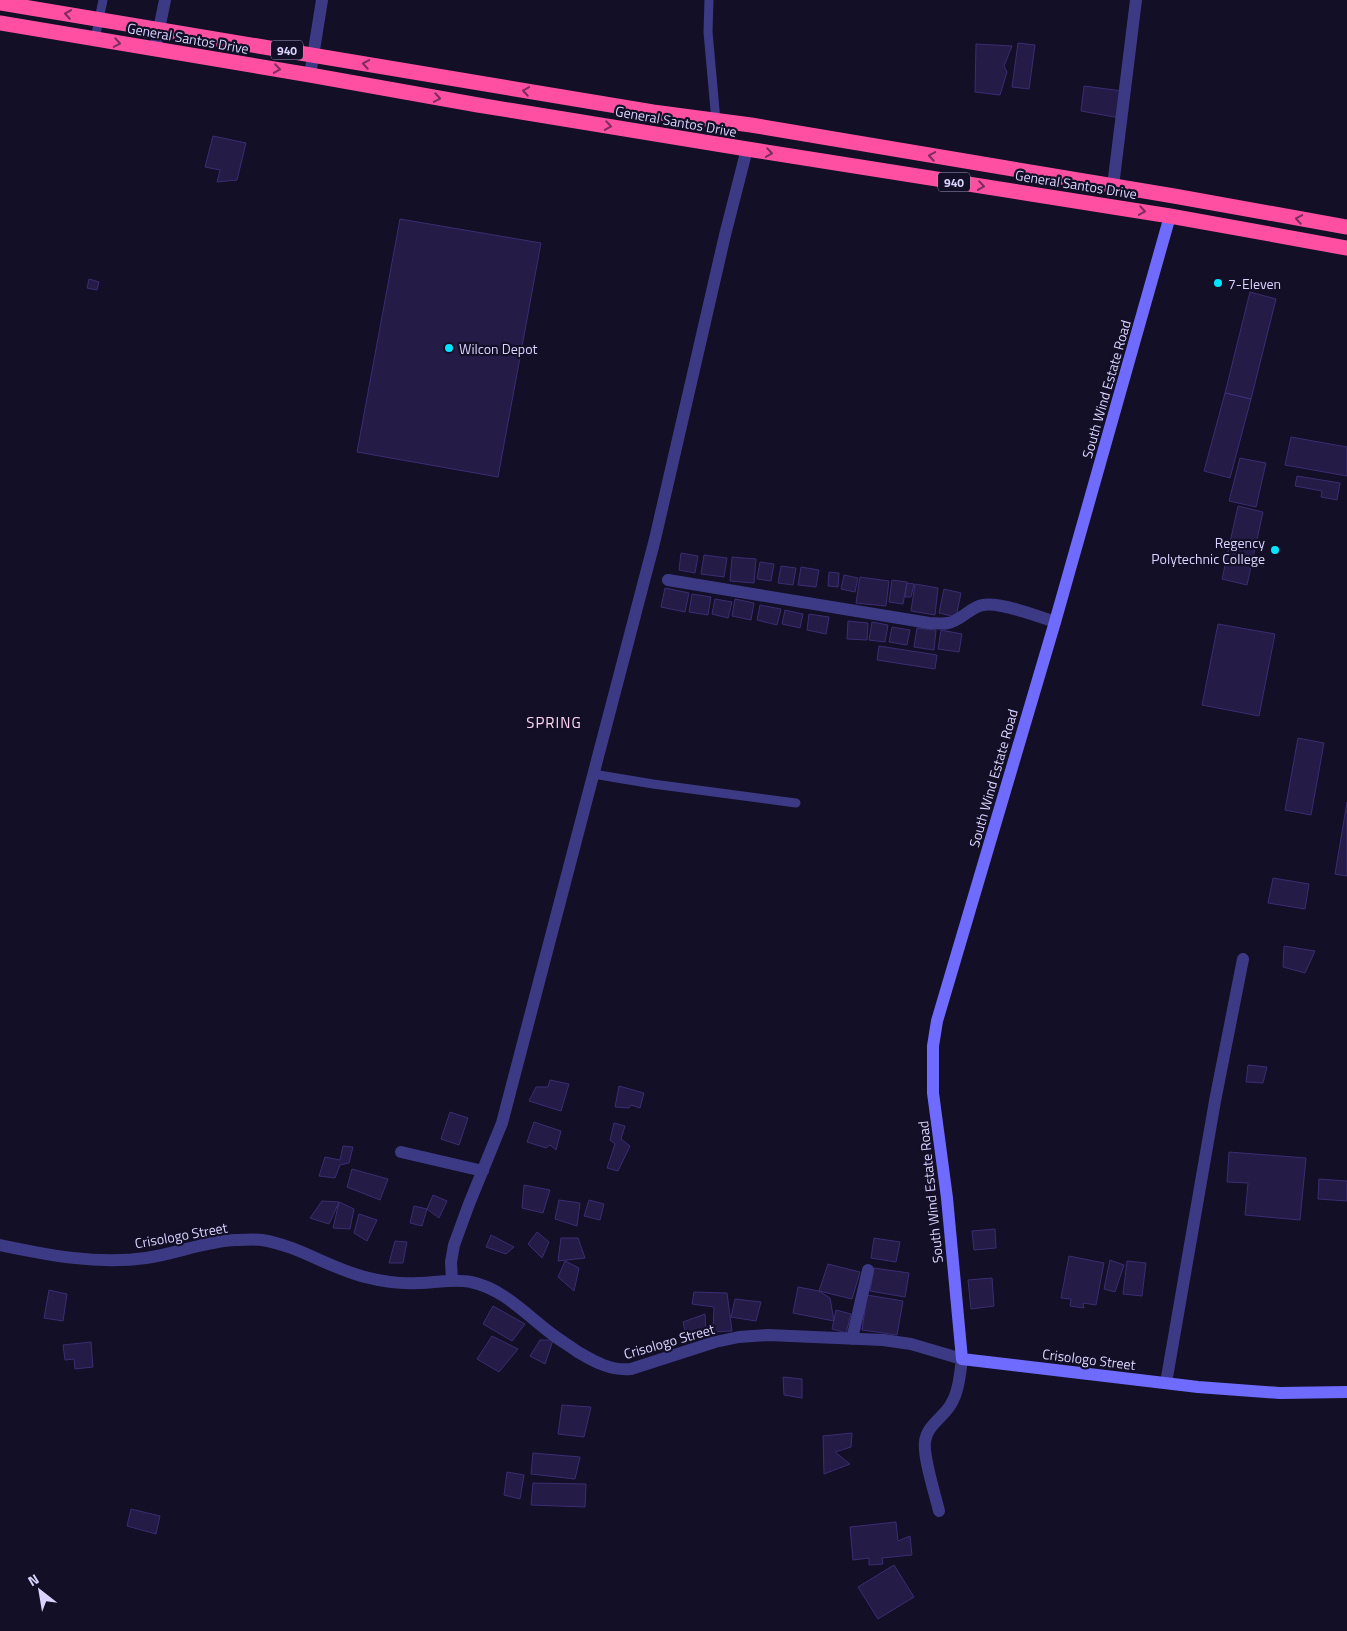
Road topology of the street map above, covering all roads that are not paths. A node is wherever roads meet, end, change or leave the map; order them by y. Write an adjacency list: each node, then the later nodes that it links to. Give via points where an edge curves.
1 (103, 0): 7 (lane)
2 (165, 0): 9 (street)
3 (322, 0): 12 (street)
4 (709, 0): 14 (lane, via 708,32)
5 (1136, 0): 16 (street)
6 (0, 3): 7 (highway, General Santos Drive / 940, one-way to 6)
7 (99, 20): 9 (highway, General Santos Drive / 940); 10 (lane)
8 (0, 23): 10 (highway, General Santos Drive / 940)
9 (159, 29): 11 (street); 12 (highway, General Santos Drive / 940)
10 (95, 39): 11 (highway, General Santos Drive / 940, one-way to 11)
11 (156, 49): 13 (highway, General Santos Drive / 940, one-way to 13)
12 (313, 55): 13 (street); 14 (highway, General Santos Drive / 940, one-way to 12)
13 (310, 75): 15 (highway, General Santos Drive / 940, one-way to 15)
14 (716, 121): 16 (highway, General Santos Drive / 940, one-way to 14)
15 (747, 149): 17 (highway, General Santos Drive / 940, one-way to 17); 22 (street, via 655,539)
16 (1113, 186): 18 (highway, General Santos Drive / 940, one-way to 16)
17 (1170, 216): 19 (highway, General Santos Drive / 940); 21 (street, South Wind Estate Road)
18 (1347, 227)
19 (1347, 248)
20 (668, 580): 21 (street, via 929,622 949,623 983,605 999,606)
21 (1055, 622): 31 (street, South Wind Estate Road, via 937,1022 933,1046 933,1093 948,1198)
22 (593, 774): 23 (lane); 26 (street, via 502,1123)
23 (796, 802)
24 (1243, 959): 32 (street)
25 (402, 1152): 26 (street)
26 (483, 1171): 29 (street, via 454,1244)
27 (0, 1246): 29 (street, Crisologo Street, via 99,1261 147,1258 233,1240 262,1240 369,1278 418,1284)
28 (868, 1270): 30 (street)
29 (452, 1281): 30 (street, Crisologo Street, via 469,1282 493,1290 591,1360 621,1370 739,1337 768,1335)
30 (852, 1339): 31 (street, Crisologo Street, via 911,1344)
31 (962, 1358): 32 (street, Crisologo Street); 34 (street, via 955,1395 925,1441)
32 (1166, 1383): 33 (street, Crisologo Street, via 1280,1393)
33 (1347, 1392)
34 (939, 1511)

